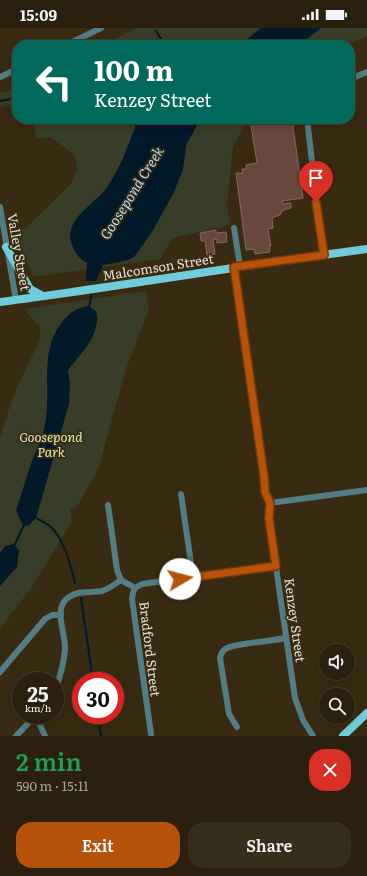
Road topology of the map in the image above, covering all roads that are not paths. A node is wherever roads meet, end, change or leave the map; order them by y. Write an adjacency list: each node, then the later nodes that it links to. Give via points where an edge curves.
1 (101, 28): 2 (street)
2 (76, 40)
3 (12, 71): 5 (street)
4 (367, 72): 6 (street)
5 (0, 77)
6 (355, 77)
7 (308, 124): 12 (street)
8 (0, 207): 10 (street, Valley Street)
9 (234, 228): 13 (street, Kenzey Street)
10 (6, 247): 14 (main road, via 30,289); 15 (street, Valley Street)
11 (367, 249): 12 (main road, Malcomson Street)
12 (324, 255): 13 (main road, Malcomson Street)
13 (237, 267): 14 (main road, Malcomson Street); 19 (street, Kenzey Street, via 265,489)
14 (45, 297): 15 (main road, Malcomson Street)
15 (16, 300): 16 (main road, Malcomson Street)
16 (0, 302)
17 (367, 490): 19 (street)
18 (181, 494): 22 (street)
19 (270, 503): 21 (street, Kenzey Street, via 269,519)
20 (108, 505): 23 (street)
21 (276, 566): 22 (street); 26 (street, Kenzey Street)
22 (193, 578): 24 (street, via 142,584)
23 (121, 580): 24 (street, Bradford Street); 25 (street, via 102,590 82,591 69,597)
24 (136, 588): 33 (street, Bradford Street, via 132,599)
25 (61, 615): 27 (street, via 52,615 45,619); 28 (street, via 65,637)
26 (286, 638): 32 (street, via 235,646 222,653 220,658 229,714); 36 (street, Kenzey Street, via 295,698 303,720)
27 (0, 672)
28 (61, 672)
29 (367, 713): 37 (main road)
30 (27, 724): 34 (street)
31 (39, 724): 35 (street)
32 (237, 727)
33 (151, 734)
34 (16, 736)
35 (45, 736)
36 (313, 736)
37 (343, 736)

